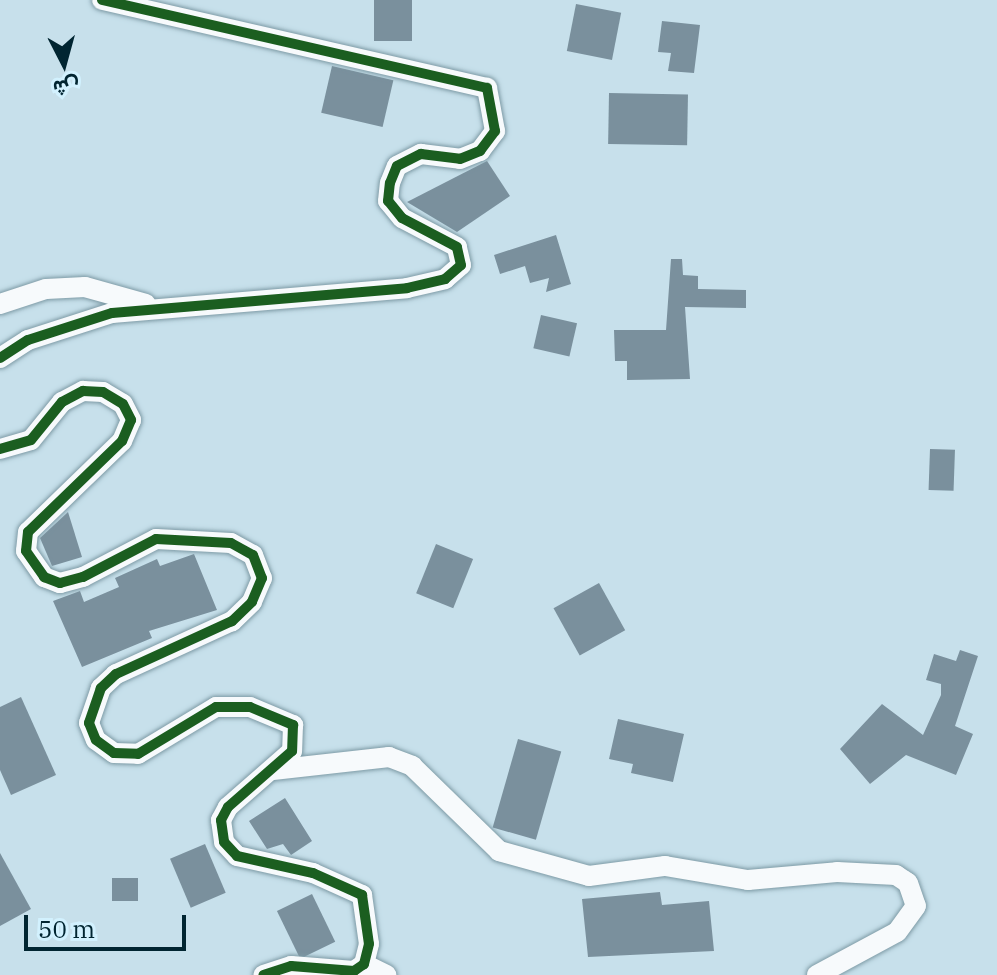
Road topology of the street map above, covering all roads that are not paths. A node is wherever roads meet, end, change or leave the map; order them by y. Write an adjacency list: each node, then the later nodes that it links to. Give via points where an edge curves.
1 (102, 0): 3 (street, via 468,79 487,88 495,111 495,131 480,151 460,159 421,154 397,166 390,183 388,201 402,218 457,247 461,265 445,279 407,288)
2 (0, 304): 3 (street, via 46,289 85,287)
3 (162, 309): 4 (street, via 112,313 28,340)
4 (0, 358)
5 (0, 449): 6 (street, via 31,440 62,402 83,391 103,392 123,404 131,420 122,441 28,532 26,551 44,577 60,583 83,577 156,539 231,543 253,555 262,578 252,602 232,621 116,674 101,688 89,723 96,740 114,753 138,754 216,707 250,707 293,725 292,751)
6 (273, 770): 7 (street, via 228,807 221,820 224,842 237,856 313,873 362,895 371,922); 10 (street, via 389,757 412,766 499,851 589,876 665,866 748,880 837,872 896,875 908,883 916,906 897,932)
7 (364, 964): 8 (street, via 354,971 291,966); 9 (street)
8 (263, 975)
9 (387, 975)
10 (817, 975)

